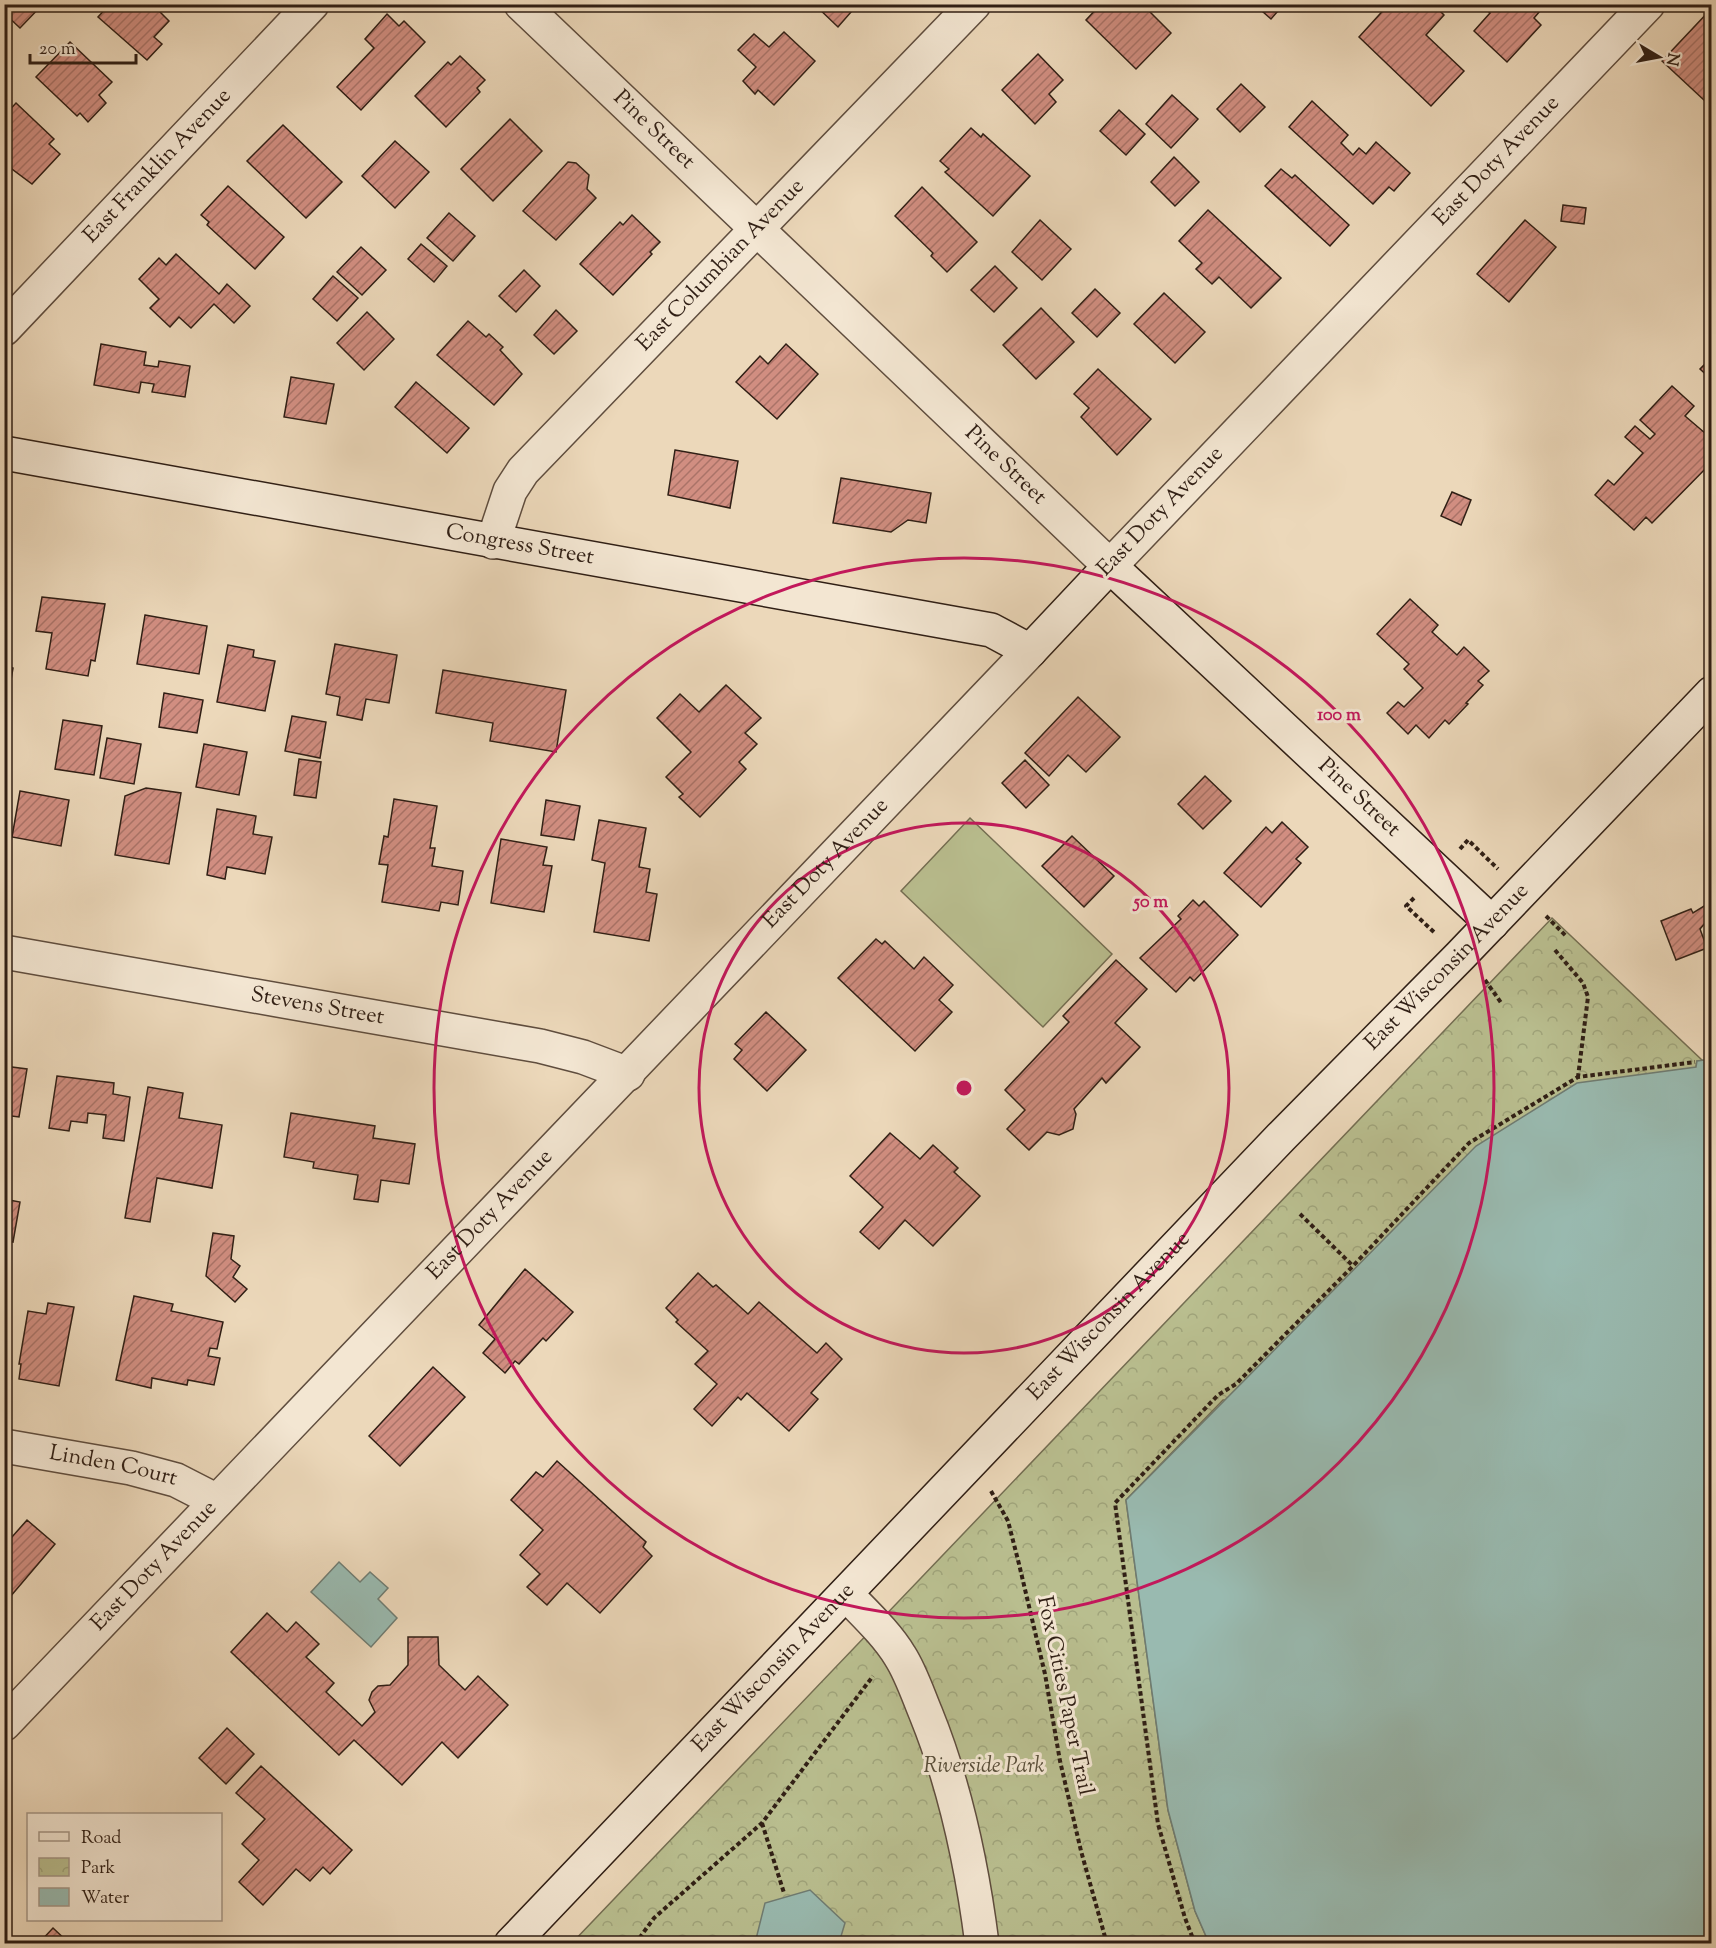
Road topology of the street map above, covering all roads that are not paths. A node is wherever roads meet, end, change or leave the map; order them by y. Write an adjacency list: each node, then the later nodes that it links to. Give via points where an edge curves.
1 (312, 4): 6 (street, East Franklin Avenue)
2 (521, 4): 5 (street, Pine Street)
3 (974, 4): 5 (street, East Columbian Avenue)
4 (1648, 4): 9 (street, East Doty Avenue)
5 (758, 230): 8 (street, East Columbian Avenue, via 523,471 510,491); 9 (street, Pine Street)
6 (4, 329)
7 (4, 453): 8 (street, Congress Street)
8 (493, 542): 10 (street, Congress Street, via 991,630)
9 (1110, 566): 10 (street, East Doty Avenue); 12 (street, Pine Street)
10 (1030, 651): 14 (street, East Doty Avenue)
11 (1712, 693): 12 (street, East Wisconsin Avenue)
12 (1492, 922): 17 (street, East Wisconsin Avenue, via 1281,1137)
13 (4, 952): 14 (street, Stevens Street, via 540,1046)
14 (628, 1074): 16 (street, East Doty Avenue)
15 (4, 1446): 16 (street, Linden Court, via 131,1468 176,1480)
16 (217, 1501): 18 (street, East Doty Avenue)
17 (846, 1594): 19 (street, East Wisconsin Avenue); 20 (street, via 901,1658 936,1740 974,1879)
18 (4, 1724)
19 (511, 1944)
20 (982, 1944)

